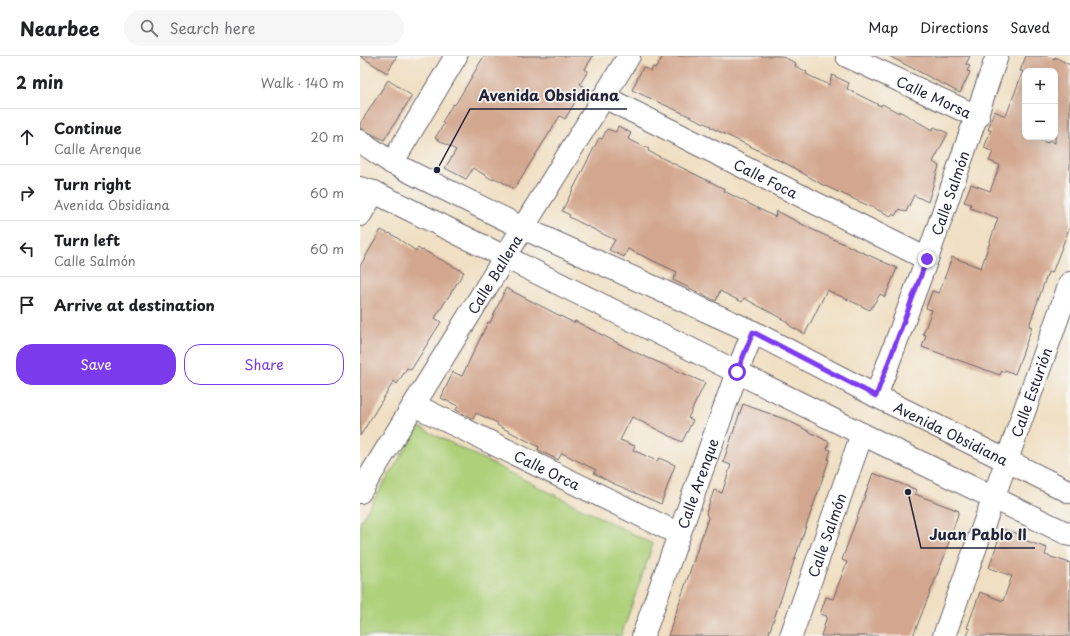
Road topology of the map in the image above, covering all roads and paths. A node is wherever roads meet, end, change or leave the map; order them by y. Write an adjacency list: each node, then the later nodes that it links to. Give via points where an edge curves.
1 (456, 56): 8 (street)
2 (629, 56): 5 (street, Calle Ballena)
3 (847, 56): 6 (street, Calle Morsa)
4 (997, 56): 6 (street, Calle Salmón)
5 (604, 97): 11 (street, Calle Ballena); 13 (street, Calle Foca)
6 (978, 117): 13 (street, Calle Salmón)
7 (360, 141): 8 (street, Avenida Obsidiana)
8 (392, 163): 11 (street, Avenida Obsidiana)
9 (367, 190): 10 (street); 12 (street)
10 (360, 215)
11 (523, 228): 12 (street, Calle Ballena); 15 (street, Avenida Obsidiana)
12 (505, 258): 16 (street); 18 (street, Calle Ballena)
13 (927, 259): 17 (street, Calle Salmón)
14 (1070, 283): 20 (street, Calle Esturión)
15 (753, 332): 16 (street, Calle Arenque); 17 (street, Avenida Obsidiana)
16 (737, 372): 19 (street); 24 (street, Calle Arenque)
17 (876, 396): 20 (street, Avenida Obsidiana)
18 (414, 405): 21 (street, Calle Ballena); 24 (street, Calle Orca)
19 (862, 434): 23 (street); 27 (street, Calle Salmón)
20 (1006, 461): 22 (street, Avenida Obsidiana); 23 (street, Calle Esturión)
21 (360, 492)
22 (1070, 492)
23 (993, 498): 25 (street); 28 (street, Calle Esturión)
24 (679, 534): 26 (street, Calle Arenque)
25 (1070, 535)
26 (643, 636)
27 (791, 636)
28 (944, 636)

